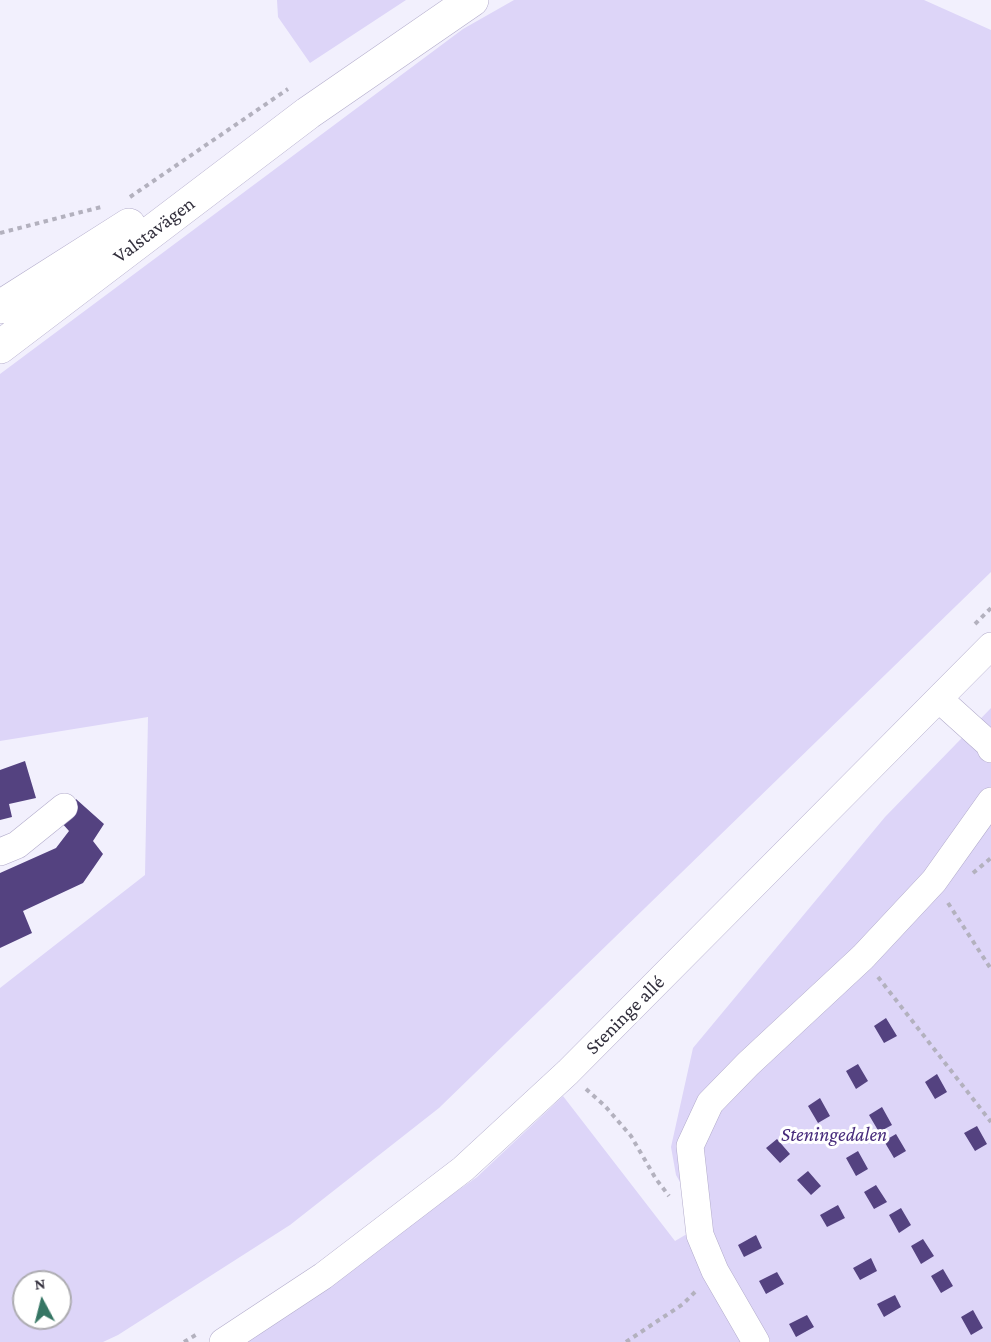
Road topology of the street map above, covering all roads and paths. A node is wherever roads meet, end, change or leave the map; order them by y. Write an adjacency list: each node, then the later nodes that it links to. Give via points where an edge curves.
1 (472, 0): 2 (street, Valstavägen)
2 (299, 100): 3 (path); 6 (street, Valstavägen); 7 (street, Valstavägen)
3 (123, 202)
4 (112, 205): 5 (path)
5 (0, 233)
6 (0, 307)
7 (0, 347)
8 (991, 608): 9 (path)
9 (974, 625)
10 (991, 646): 11 (street, Steninge allé)
11 (939, 699): 12 (street); 19 (street, Steninge allé)
12 (991, 748)
13 (991, 801): 16 (street)
14 (64, 807): 15 (street, via 17,845)
15 (0, 852)
16 (934, 881): 17 (street); 18 (path)
17 (863, 957): 20 (path); 22 (street, via 710,1103 690,1146 700,1235)
18 (991, 969)
19 (568, 1072): 21 (path, via 631,1136); 23 (street, Steninge allé, via 463,1169 324,1276)
20 (991, 1122)
21 (670, 1198)
22 (715, 1271): 25 (path, via 683,1304); 26 (street)
23 (214, 1336): 24 (path)
24 (184, 1342)
25 (626, 1342)
26 (756, 1342)

